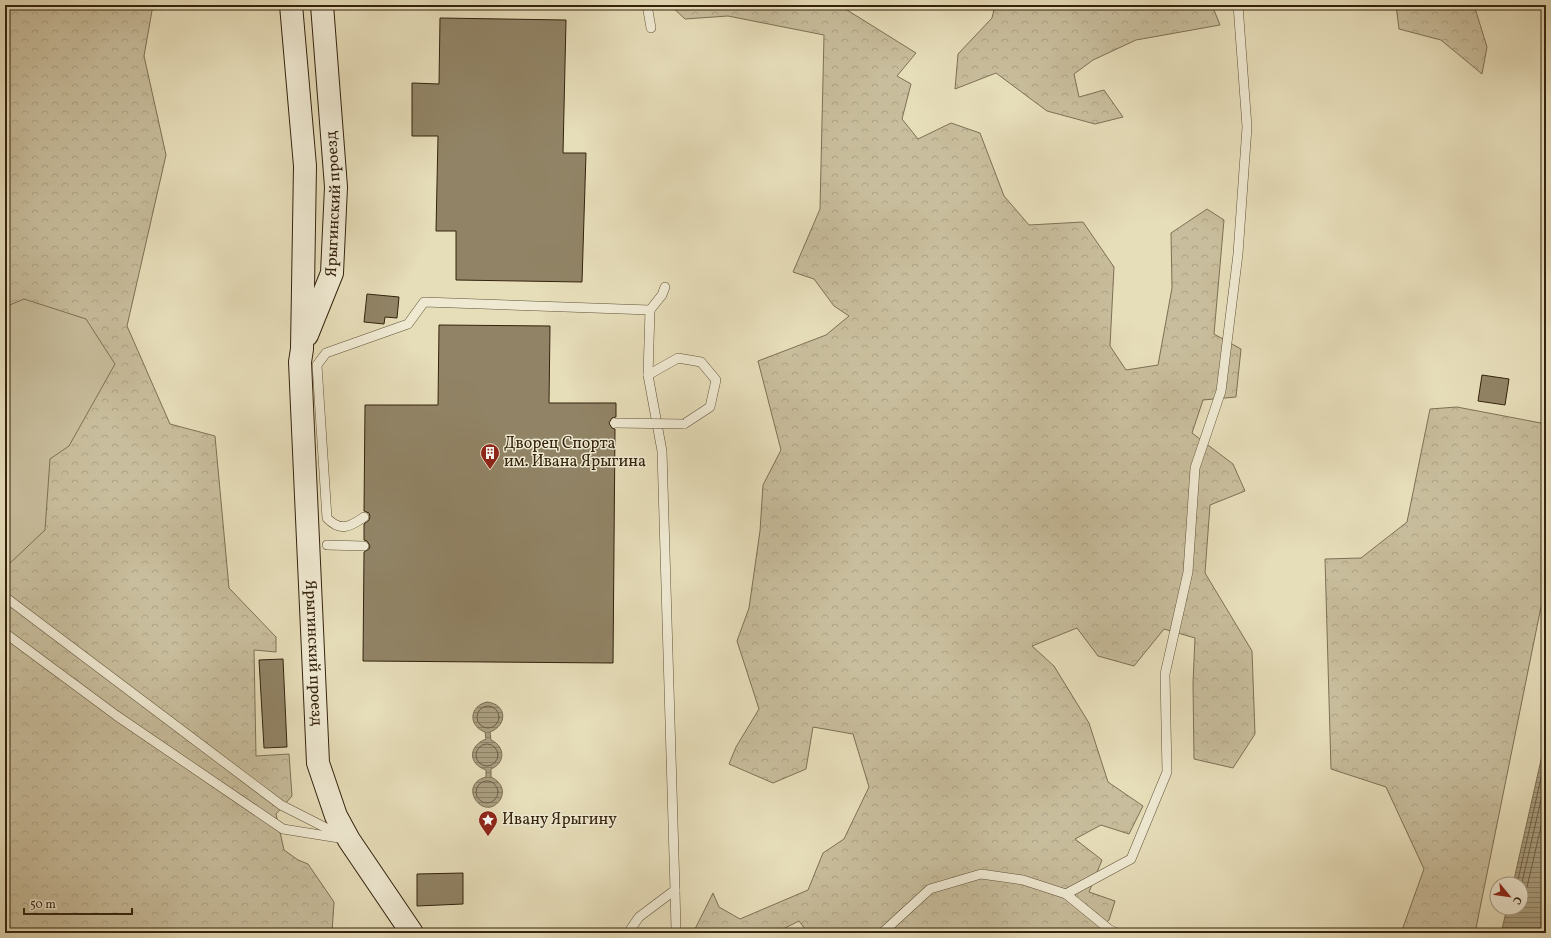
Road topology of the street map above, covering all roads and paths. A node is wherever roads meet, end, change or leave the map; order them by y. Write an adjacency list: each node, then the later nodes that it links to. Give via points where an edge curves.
1 (291, 5): 7 (main road, Ярыгинский проезд)
2 (322, 5): 6 (main road, Ярыгинский проезд)
3 (647, 5): 5 (lane)
4 (1238, 5): 20 (lane, via 1247,127 1238,254 1221,391 1195,468 1188,572 1165,674 1167,772 1131,858)
5 (650, 28)
6 (336, 187): 7 (main road); 10 (main road, Ярыгинский проезд, via 332,273)
7 (305, 188): 10 (main road, Ярыгинский проезд)
8 (665, 287): 9 (lane)
9 (650, 310): 11 (lane); 13 (lane, via 424,302 408,324 326,353 317,366 327,518 333,524 353,526)
10 (302, 349): 18 (main road, Ярыгинский проезд, via 302,420 318,762 336,816)
11 (648, 375): 12 (lane, bridge, via 678,358 700,362 716,380 710,407 684,424); 19 (lane, via 662,451)
12 (616, 423)
13 (364, 517)
14 (327, 545): 15 (lane)
15 (364, 546)
16 (5, 598): 18 (lane, via 281,805)
17 (5, 633): 18 (lane, via 117,716 282,829)
18 (349, 840): 21 (main road, Ярыгинский проезд)
19 (675, 890): 22 (lane, via 639,917); 23 (lane)
20 (1066, 894): 24 (lane, via 1023,880 980,874 930,889); 25 (lane, via 1110,930)
21 (412, 933)
22 (628, 933)
23 (674, 933)
24 (882, 933)
25 (1118, 933)

